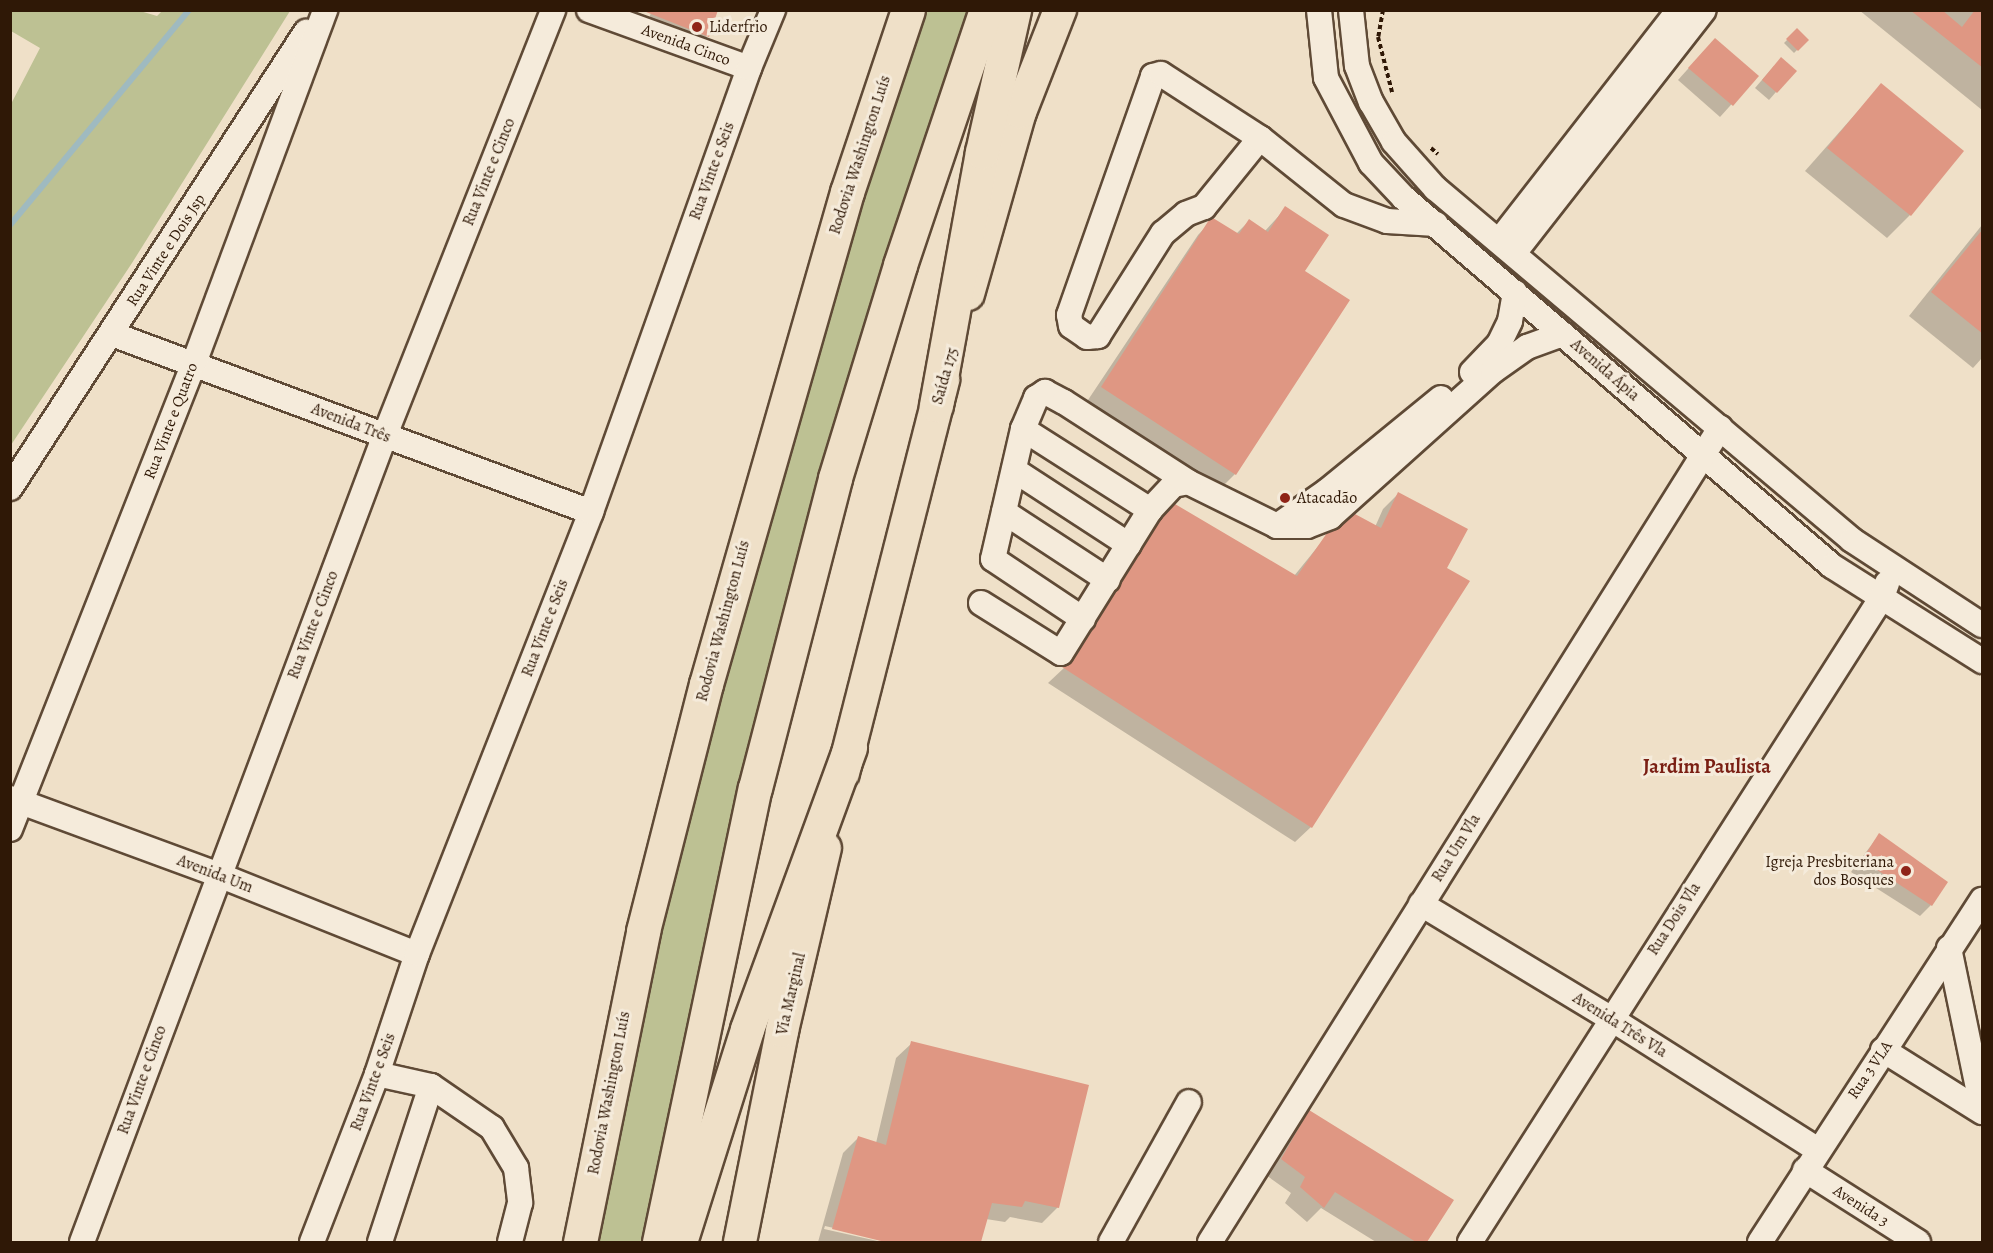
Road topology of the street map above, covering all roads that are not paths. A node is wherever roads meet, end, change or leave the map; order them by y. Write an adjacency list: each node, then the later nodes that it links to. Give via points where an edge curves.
1 (322, 10): 23 (street, Rua Vinte e Dois Jsp); 25 (street, Rua Vinte e Quatro)
2 (553, 10): 29 (street, Rua Vinte e Cinco)
3 (590, 10): 14 (street, Avenida Cinco)
4 (773, 10): 14 (street, Rua Vinte e Seis)
5 (892, 10): 17 (highway)
6 (908, 10): 17 (highway, Rodovia Washington Luís)
7 (986, 10): 66 (highway, via 900,265 835,478 755,788)
8 (1014, 10): 26 (highway, via 982,152)
9 (1060, 10): 26 (main road, Saída 175, via 1020,111)
10 (1319, 10): 18 (street, Avenida Ápia, via 1326,78 1371,163)
11 (1351, 10): 16 (street, Avenida Ápia, via 1357,66 1371,102 1394,142)
12 (1679, 10): 21 (street)
13 (1704, 10): 21 (street)
14 (749, 68): 35 (street, Rua Vinte e Seis)
15 (1260, 138): 15 (street, via 1161,74 1152,76 1069,315 1071,326 1087,337 1098,336 1163,233 1186,214 1204,207); 19 (street, via 1344,205)
16 (1427, 178): 18 (street); 21 (street, Avenida Ápia)
17 (847, 192): 65 (highway, Rodovia Washington Luís, via 765,468 697,717 643,931)
18 (1404, 198): 19 (street); 20 (street, Avenida Ápia)
19 (1362, 213): 20 (street, via 1387,220)
20 (1436, 224): 22 (street, Avenida Ápia)
21 (1506, 247): 27 (street, Avenida Ápia)
22 (1515, 292): 24 (street, Avenida Ápia); 37 (street, via 1510,321 1499,344 1480,365 1327,491)
23 (112, 334): 25 (street, Avenida Três); 33 (street, Rua Vinte e Dois Jsp)
24 (1563, 334): 30 (street, Avenida Ápia); 37 (street, via 1527,347 1493,371 1330,517 1308,526)
25 (194, 363): 29 (street, Avenida Três); 47 (street, Rua Vinte e Quatro)
26 (936, 405): 46 (main road, Saída 175)
27 (1720, 428): 30 (street, Rua Um Vla); 39 (street, Avenida Ápia, via 1852,540)
28 (1023, 429): 31 (street); 32 (street, via 1036,398 1045,392); 34 (street)
29 (385, 435): 35 (street, Avenida Três); 49 (street, Rua Vinte e Cinco)
30 (1702, 454): 41 (street, Avenida Ápia, via 1832,566); 51 (street, Rua Um Vla)
31 (1014, 470): 36 (street); 38 (street)
32 (1188, 482): 34 (street, via 1173,485); 37 (street)
33 (10, 488)
34 (1150, 510): 38 (street)
35 (591, 512): 53 (street, Rua Vinte e Seis)
36 (1004, 512): 40 (street); 43 (street, via 993,559)
37 (1277, 526)
38 (1129, 545): 40 (street)
39 (1892, 567): 41 (street, Rua Dois Vla); 44 (street, Avenida Ápia)
40 (1108, 580): 43 (street)
41 (1882, 597): 45 (street, Avenida Ápia); 54 (street, Rua Dois Vla)
42 (981, 603): 43 (street, via 1060,653)
43 (1083, 619)
44 (1983, 625)
45 (1983, 661)
46 (850, 747): 67 (highway, via 747,1029); 68 (main road, Via Marginal, via 782,1031)
47 (16, 800): 48 (street, Rua Vinte e Quatro); 49 (street, Avenida Um)
48 (10, 829)
49 (219, 875): 53 (street, Avenida Um); 61 (street, Rua Vinte e Cinco)
50 (1983, 900): 52 (street, Rua 3 VLA)
51 (1421, 904): 54 (street, Avenida Três Vla); 70 (street, Rua Um Vla)
52 (1949, 948): 55 (street, Rua 3 VLA); 59 (street)
53 (417, 954): 56 (street, Rua Vinte e Seis)
54 (1610, 1018): 60 (street, Avenida Três Vla); 71 (street, Rua Dois Vla)
55 (1883, 1050): 59 (street); 60 (street, Rua 3 VLA)
56 (377, 1074): 57 (street); 62 (street, Rua Vinte e Seis)
57 (431, 1086): 63 (street); 64 (street, via 492,1128 516,1168 520,1203)
58 (1189, 1102): 69 (street)
59 (1983, 1110)
60 (1811, 1160): 72 (street, Rua 3 VLA); 73 (street, Avenida 3)
61 (82, 1242)
62 (312, 1242)
63 (380, 1242)
64 (510, 1242)
65 (580, 1242)
66 (659, 1242)
67 (680, 1242)
68 (740, 1242)
69 (1111, 1242)
70 (1210, 1242)
71 (1470, 1242)
72 (1760, 1242)
73 (1918, 1242)

